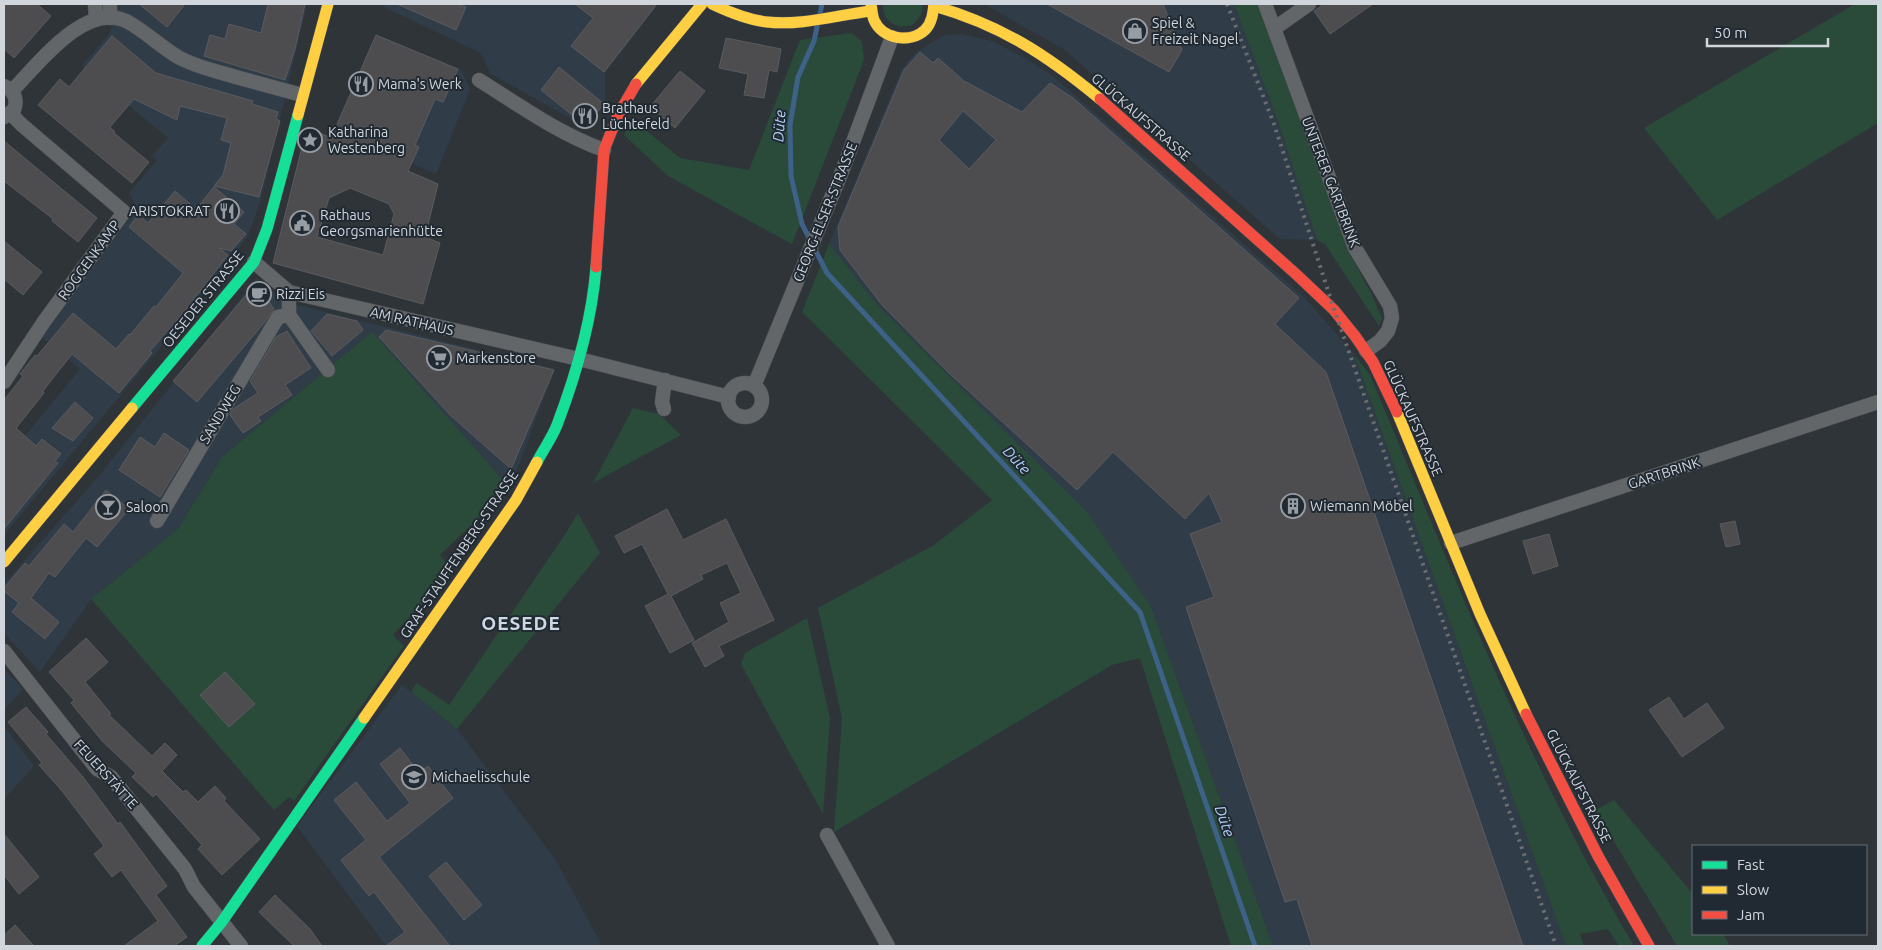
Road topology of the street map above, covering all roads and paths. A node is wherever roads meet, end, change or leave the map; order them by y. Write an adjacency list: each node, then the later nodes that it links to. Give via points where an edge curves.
1 (95, 4): 9 (street)
2 (328, 4): 14 (street, OESEDER STRASSE)
3 (702, 4): 16 (street, GRAF-STAUFFENBERG-STRASSE, via 638,82 618,115)
4 (712, 4): 8 (street, via 752,20 775,23)
5 (1265, 4): 10 (street, UNTERER GARTBRINK)
6 (1309, 4): 10 (street)
7 (934, 5): 11 (street, via 933,16 921,33 907,38); 20 (street, GLÜCKAUFSTRASSE, via 987,24 1050,58 1141,134 1321,297)
8 (871, 7): 11 (street, via 873,19)
9 (105, 13): 13 (street, via 66,35); 14 (street, via 128,22 178,57 201,67)
10 (1275, 28): 20 (street, UNTERER GARTBRINK, via 1355,248 1390,306 1392,318 1388,331)
11 (892, 37): 25 (street, GEORG-ELSER-STRASSE)
12 (479, 80): 16 (street, via 585,143)
13 (8, 88): 15 (street, via 16,105)
14 (302, 95): 17 (street, OESEDER STRASSE, via 268,229)
15 (8, 116): 24 (street, ROGGENKAMP, via 124,212)
16 (604, 150): 21 (street, GRAF-STAUFFENBERG-STRASSE, via 595,275)
17 (254, 262): 18 (street, AM RATHAUS); 31 (street, OESEDER STRASSE)
18 (289, 292): 19 (street); 21 (street, AM RATHAUS)
19 (289, 315): 22 (street); 29 (street, SANDWEG, via 278,316)
20 (1366, 351): 30 (street, GLÜCKAUFSTRASSE, via 1387,388)
21 (579, 359): 23 (street); 34 (street, GRAF-STAUFFENBERG-STRASSE, via 556,427 516,500)
22 (328, 370)
23 (665, 380): 26 (street); 28 (street)
24 (4, 382)
25 (754, 386): 26 (street, via 739,385); 26 (street, via 762,400 754,415 738,415 730,408)
26 (729, 397)
27 (1878, 402): 30 (street, GARTBRINK)
28 (664, 409)
29 (157, 521)
30 (1451, 543): 38 (street, GLÜCKAUFSTRASSE, via 1516,695 1589,841)
31 (4, 562)
32 (4, 651): 34 (street, FEUERSTÄTTE, via 97,769 111,777 185,869 194,887)
33 (827, 836): 37 (street)
34 (222, 923): 35 (street, GRAF-STAUFFENBERG-STRASSE); 36 (street, FEUERSTÄTTE)
35 (202, 946)
36 (241, 946)
37 (888, 946)
38 (1649, 946)

